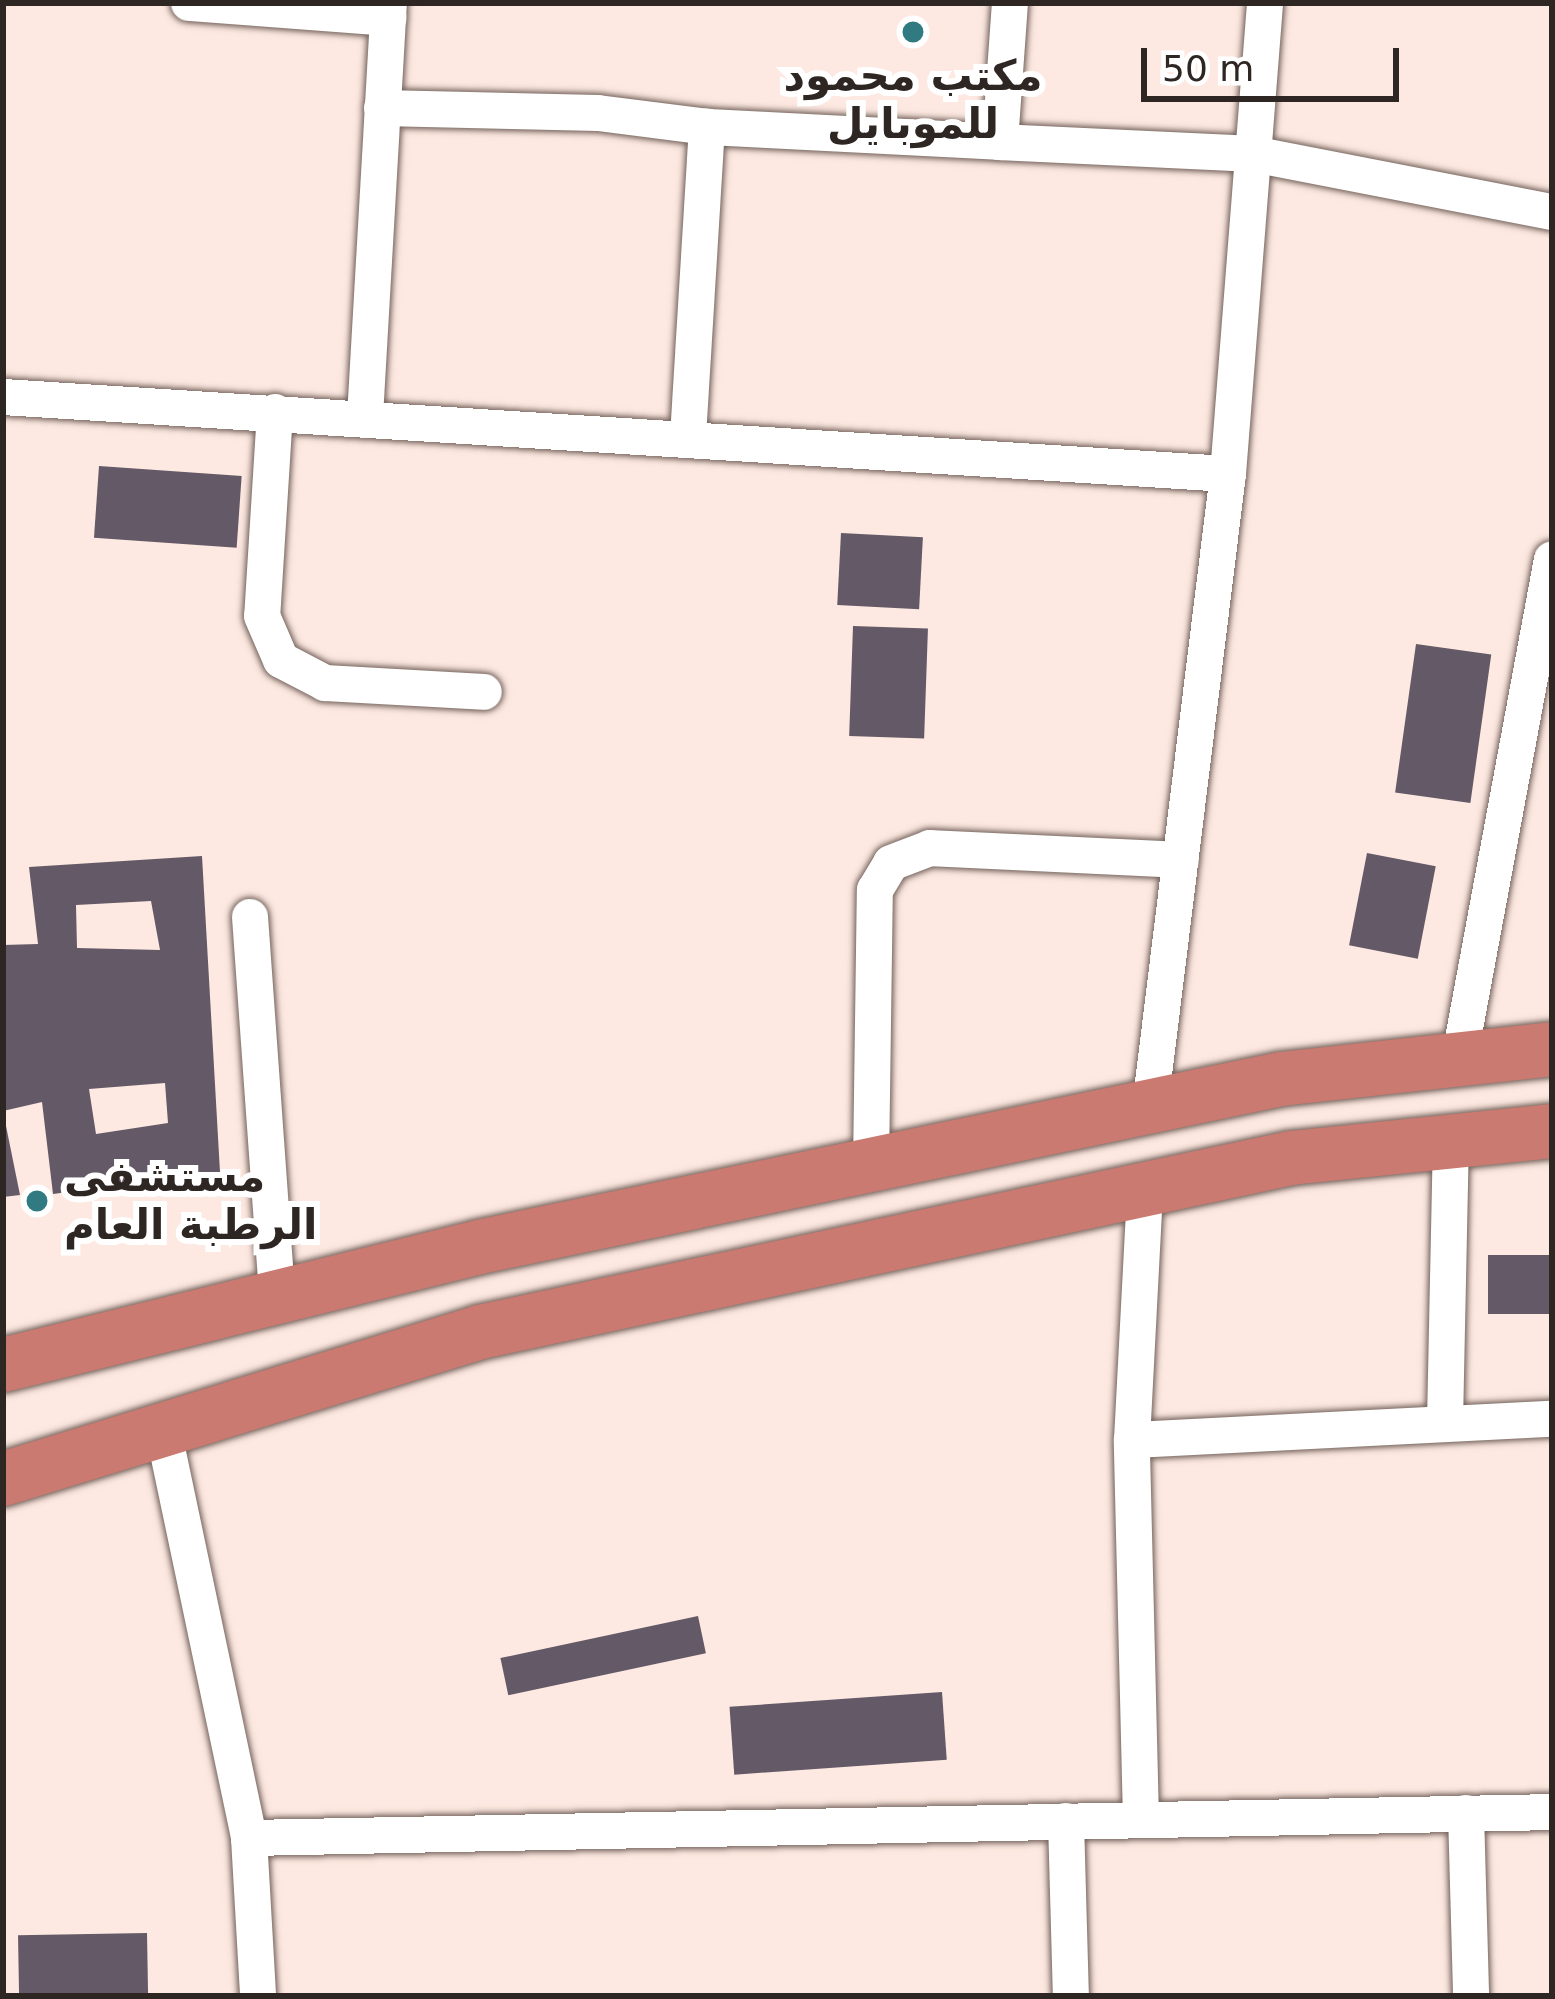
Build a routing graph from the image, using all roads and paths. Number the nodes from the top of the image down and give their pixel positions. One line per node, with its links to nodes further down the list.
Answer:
1 (189, 3): 4 (street)
2 (1010, 3): 7 (street)
3 (1265, 3): 8 (street)
4 (388, 10): 5 (street)
5 (382, 108): 6 (street); 12 (street)
6 (707, 127): 7 (street); 13 (street)
7 (1000, 142): 8 (street)
8 (1253, 154): 9 (street); 14 (street)
9 (1552, 212)
10 (3, 397): 11 (street)
11 (275, 412): 12 (street); 16 (street)
12 (365, 417): 13 (street)
13 (688, 437): 14 (street)
14 (1228, 474): 17 (street)
15 (1552, 560): 20 (street)
16 (484, 692)
17 (1180, 860): 22 (street); 26 (street)
18 (250, 917): 28 (street)
19 (1552, 1048): 20 (highway)
20 (1460, 1055): 21 (highway); 25 (highway)
21 (1222, 1091): 22 (highway); 27 (highway)
22 (1150, 1107): 26 (highway)
23 (1552, 1131): 24 (highway)
24 (1450, 1138): 25 (highway); 31 (street)
25 (1365, 1146): 27 (highway)
26 (871, 1166): 28 (highway)
27 (1145, 1189): 32 (highway); 33 (street)
28 (277, 1297): 29 (highway)
29 (3, 1365)
30 (1552, 1419): 31 (street)
31 (1445, 1423): 33 (street)
32 (163, 1429): 34 (highway); 39 (street)
33 (1132, 1440): 37 (street)
34 (3, 1479)
35 (1552, 1811): 36 (street)
36 (1466, 1814): 37 (street); 42 (street)
37 (1141, 1820): 38 (street)
38 (1066, 1821): 39 (street); 41 (street)
39 (249, 1838): 40 (street)
40 (258, 1996)
41 (1071, 1996)
42 (1471, 1996)

